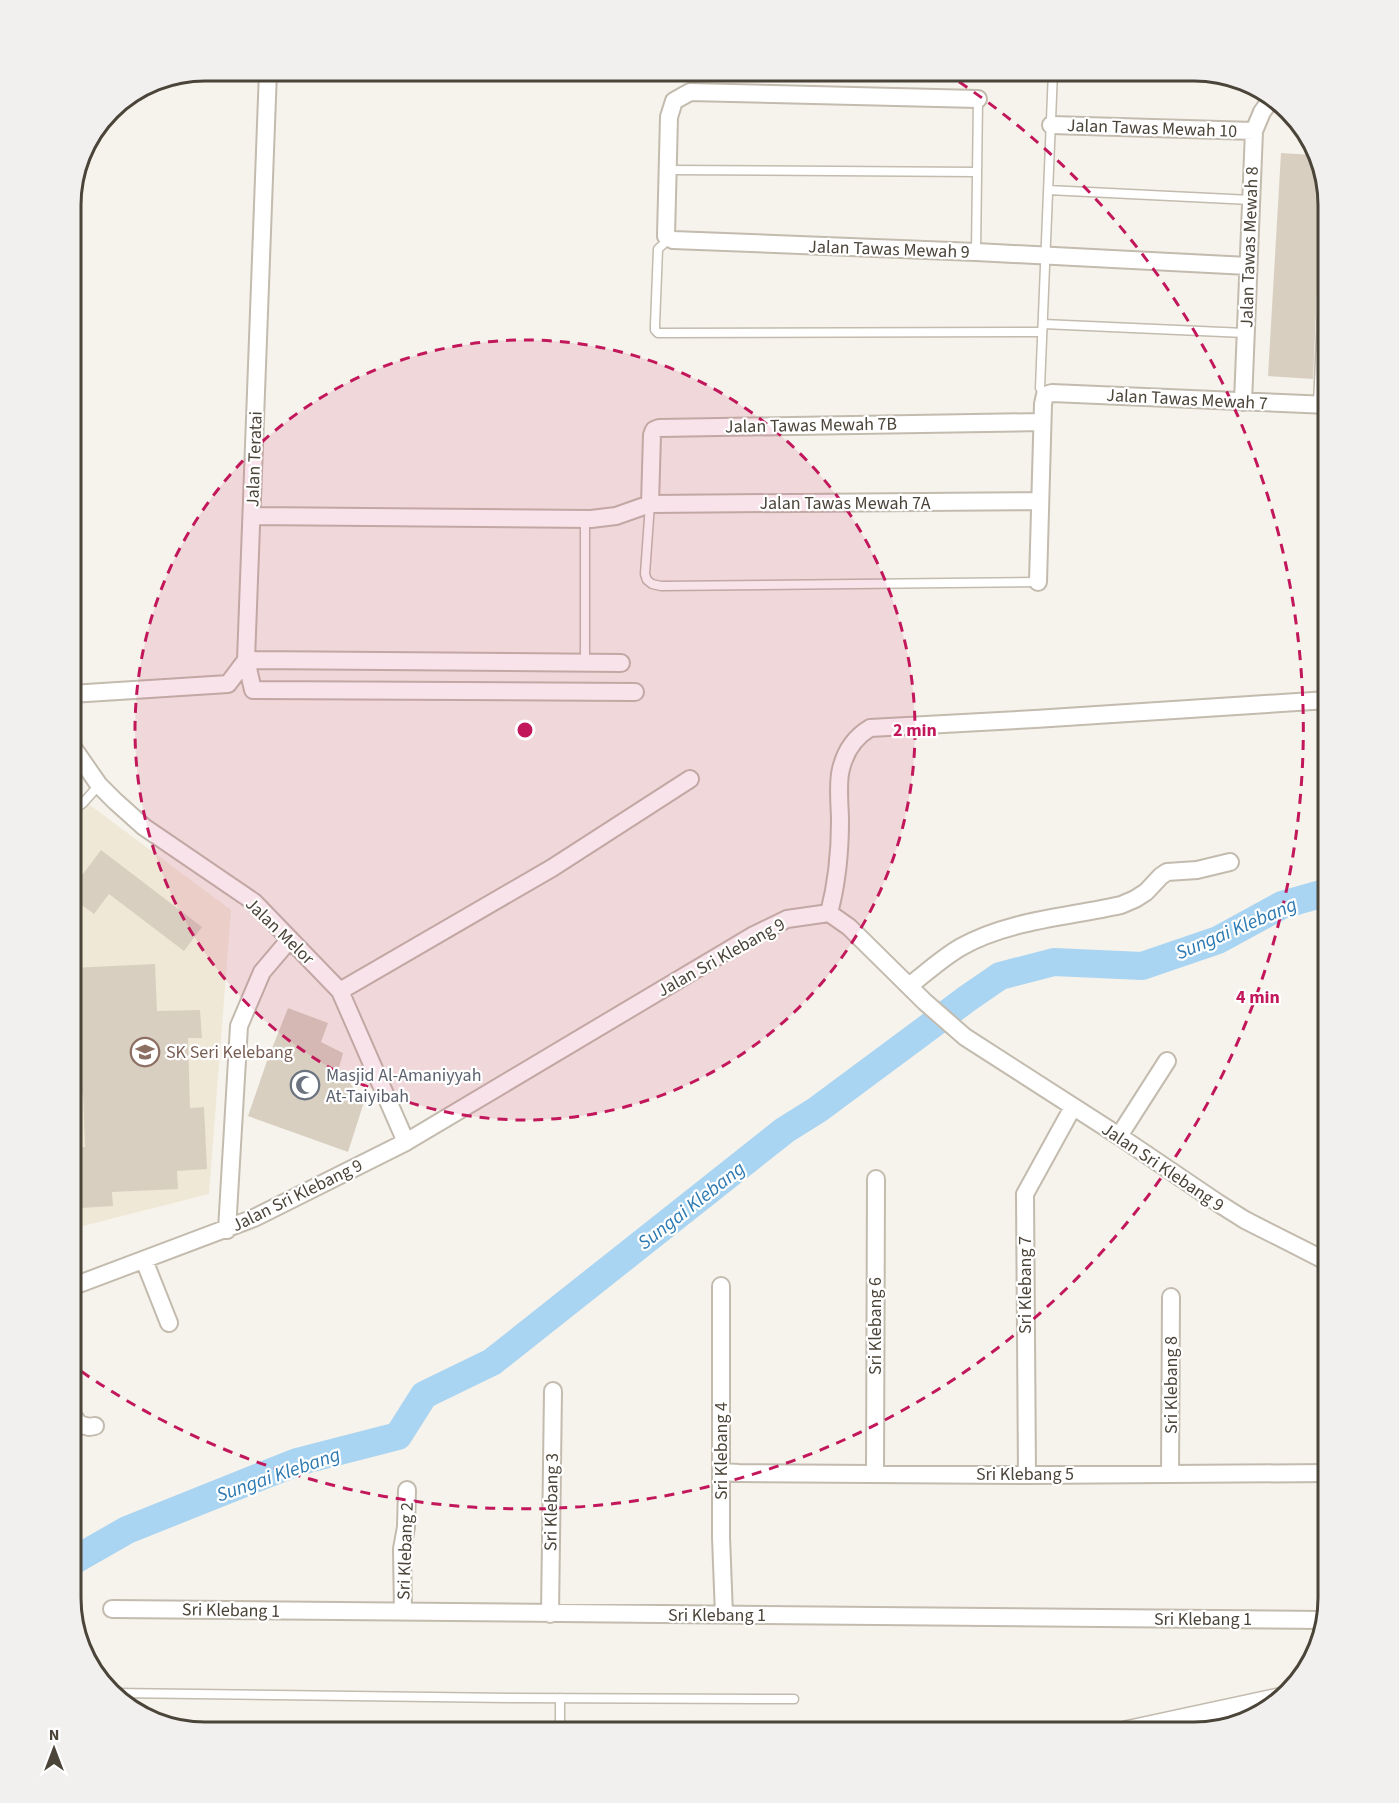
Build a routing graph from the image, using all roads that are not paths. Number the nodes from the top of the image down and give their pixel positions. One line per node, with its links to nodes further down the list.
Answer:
1 (268, 81): 23 (street, Jalan Teratai)
2 (1053, 81): 5 (lane)
3 (978, 99): 7 (street); 8 (lane)
4 (1267, 105): 6 (street, Jalan Tawas Mewah 8)
5 (1051, 125): 6 (street, Jalan Tawas Mewah 10); 9 (lane)
6 (1254, 131): 10 (street, Jalan Tawas Mewah 8)
7 (668, 170): 8 (lane); 11 (street)
8 (977, 172): 12 (lane)
9 (1048, 190): 10 (lane); 13 (lane)
10 (1251, 200): 14 (street, Jalan Tawas Mewah 8)
11 (669, 239): 12 (street, Jalan Tawas Mewah 9); 15 (lane)
12 (976, 252): 13 (street, Jalan Tawas Mewah 9)
13 (1046, 256): 14 (street, Jalan Tawas Mewah 9); 15 (lane)
14 (1248, 266): 16 (street, Jalan Tawas Mewah 8)
15 (1042, 328): 16 (lane); 17 (lane)
16 (1245, 333): 18 (street, Jalan Tawas Mewah 8)
17 (1046, 395): 18 (street, Jalan Tawas Mewah 7); 20 (street)
18 (1243, 402): 19 (street, Jalan Tawas Mewah 7)
19 (1318, 405)
20 (1042, 422): 21 (street); 22 (street, Jalan Tawas Mewah 7B)
21 (1040, 501): 22 (street, Jalan Tawas Mewah 7A); 25 (street)
22 (650, 504): 24 (street, Jalan Tawas Mewah 7A); 25 (lane)
23 (252, 516): 24 (street, Jalan Tawas Mewah 7A); 26 (street, Jalan Teratai)
24 (585, 519): 27 (lane)
25 (1038, 582)
26 (246, 660): 27 (street); 29 (street, Jalan Teratai); 30 (street)
27 (585, 662): 28 (street)
28 (621, 663)
29 (635, 692)
30 (81, 693)
31 (1318, 701): 37 (street)
32 (81, 759): 34 (street, Jalan Melor)
33 (690, 779): 40 (street)
34 (99, 785): 35 (lane); 38 (street, Jalan Melor)
35 (81, 804)
36 (1230, 862): 39 (street)
37 (829, 914): 39 (street, Jalan Sri Klebang 9); 44 (street, Jalan Sri Klebang 9)
38 (290, 939): 40 (street, Jalan Melor); 46 (street)
39 (909, 986): 42 (street, Jalan Sri Klebang 9)
40 (340, 990): 44 (street, Jalan Melor)
41 (1167, 1061): 43 (street)
42 (1073, 1107): 43 (street, Jalan Sri Klebang 9); 59 (street, Sri Klebang 7)
43 (1119, 1136): 47 (street, Jalan Sri Klebang 9)
44 (406, 1142): 46 (street, Jalan Sri Klebang 9)
45 (876, 1179): 58 (street, Sri Klebang 6)
46 (226, 1230): 48 (street, Jalan Sri Klebang 9)
47 (1318, 1256)
48 (144, 1260): 49 (street, Jalan Sri Klebang 9); 52 (street)
49 (81, 1283)
50 (722, 1286): 56 (street, Sri Klebang 4)
51 (1171, 1297): 60 (street, Sri Klebang 8)
52 (169, 1323)
53 (553, 1391): 64 (street, Sri Klebang 3)
54 (81, 1425): 55 (street)
55 (95, 1426)
56 (722, 1472): 58 (street, Sri Klebang 5); 65 (street, Sri Klebang 4)
57 (1318, 1473): 60 (street, Sri Klebang 5)
58 (874, 1474): 59 (street, Sri Klebang 5)
59 (1027, 1474): 60 (street, Sri Klebang 5)
60 (1170, 1474)
61 (407, 1490): 63 (street, Sri Klebang 2)
62 (112, 1609): 63 (street, Sri Klebang 1)
63 (403, 1612): 64 (street, Sri Klebang 1)
64 (550, 1614): 65 (street, Sri Klebang 1)
65 (724, 1615): 66 (street, Sri Klebang 1)
66 (1316, 1620)
67 (124, 1692): 68 (lane)
68 (560, 1698): 69 (lane); 71 (lane)
69 (794, 1699)
70 (1259, 1703): 72 (street)
71 (560, 1722)
72 (1172, 1722)

